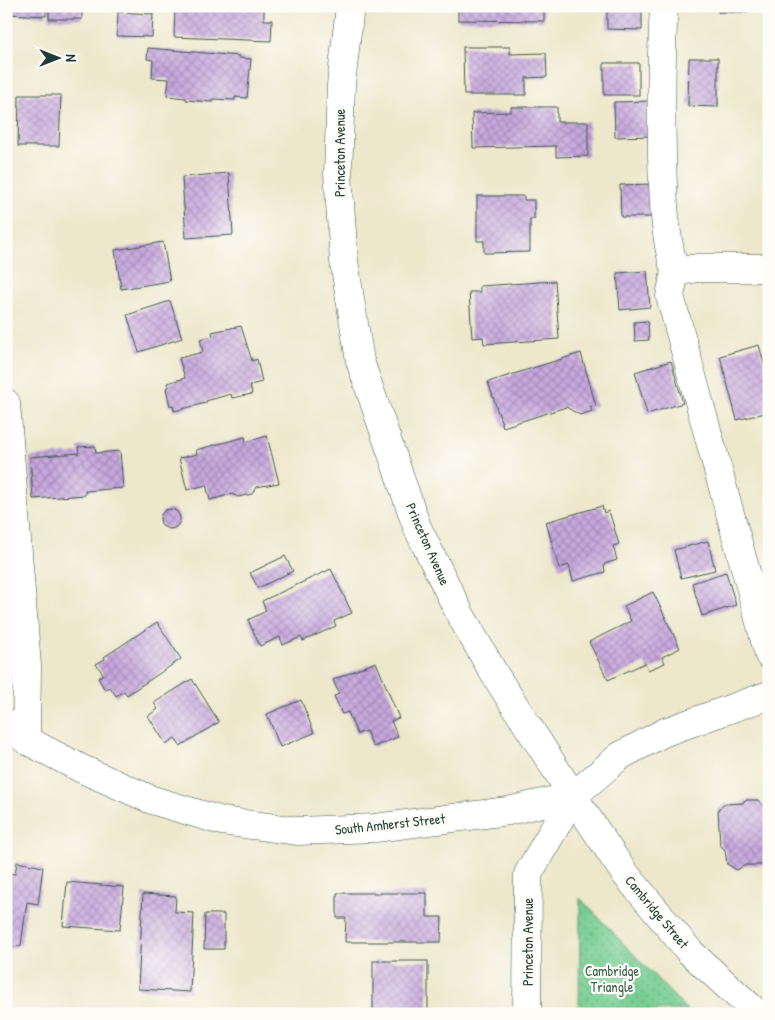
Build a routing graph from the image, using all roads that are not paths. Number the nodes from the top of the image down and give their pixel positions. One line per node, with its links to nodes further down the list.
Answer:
1 (350, 6): 9 (street, Princeton Avenue)
2 (664, 6): 4 (street)
3 (769, 268): 4 (street)
4 (675, 272): 6 (street)
5 (6, 403): 8 (street)
6 (769, 654)
7 (769, 694): 9 (street, South Amherst Street)
8 (16, 731): 9 (street, South Amherst Street)
9 (573, 796): 10 (street, Princeton Avenue); 11 (street, Cambridge Street)
10 (527, 1014)
11 (758, 1014)

